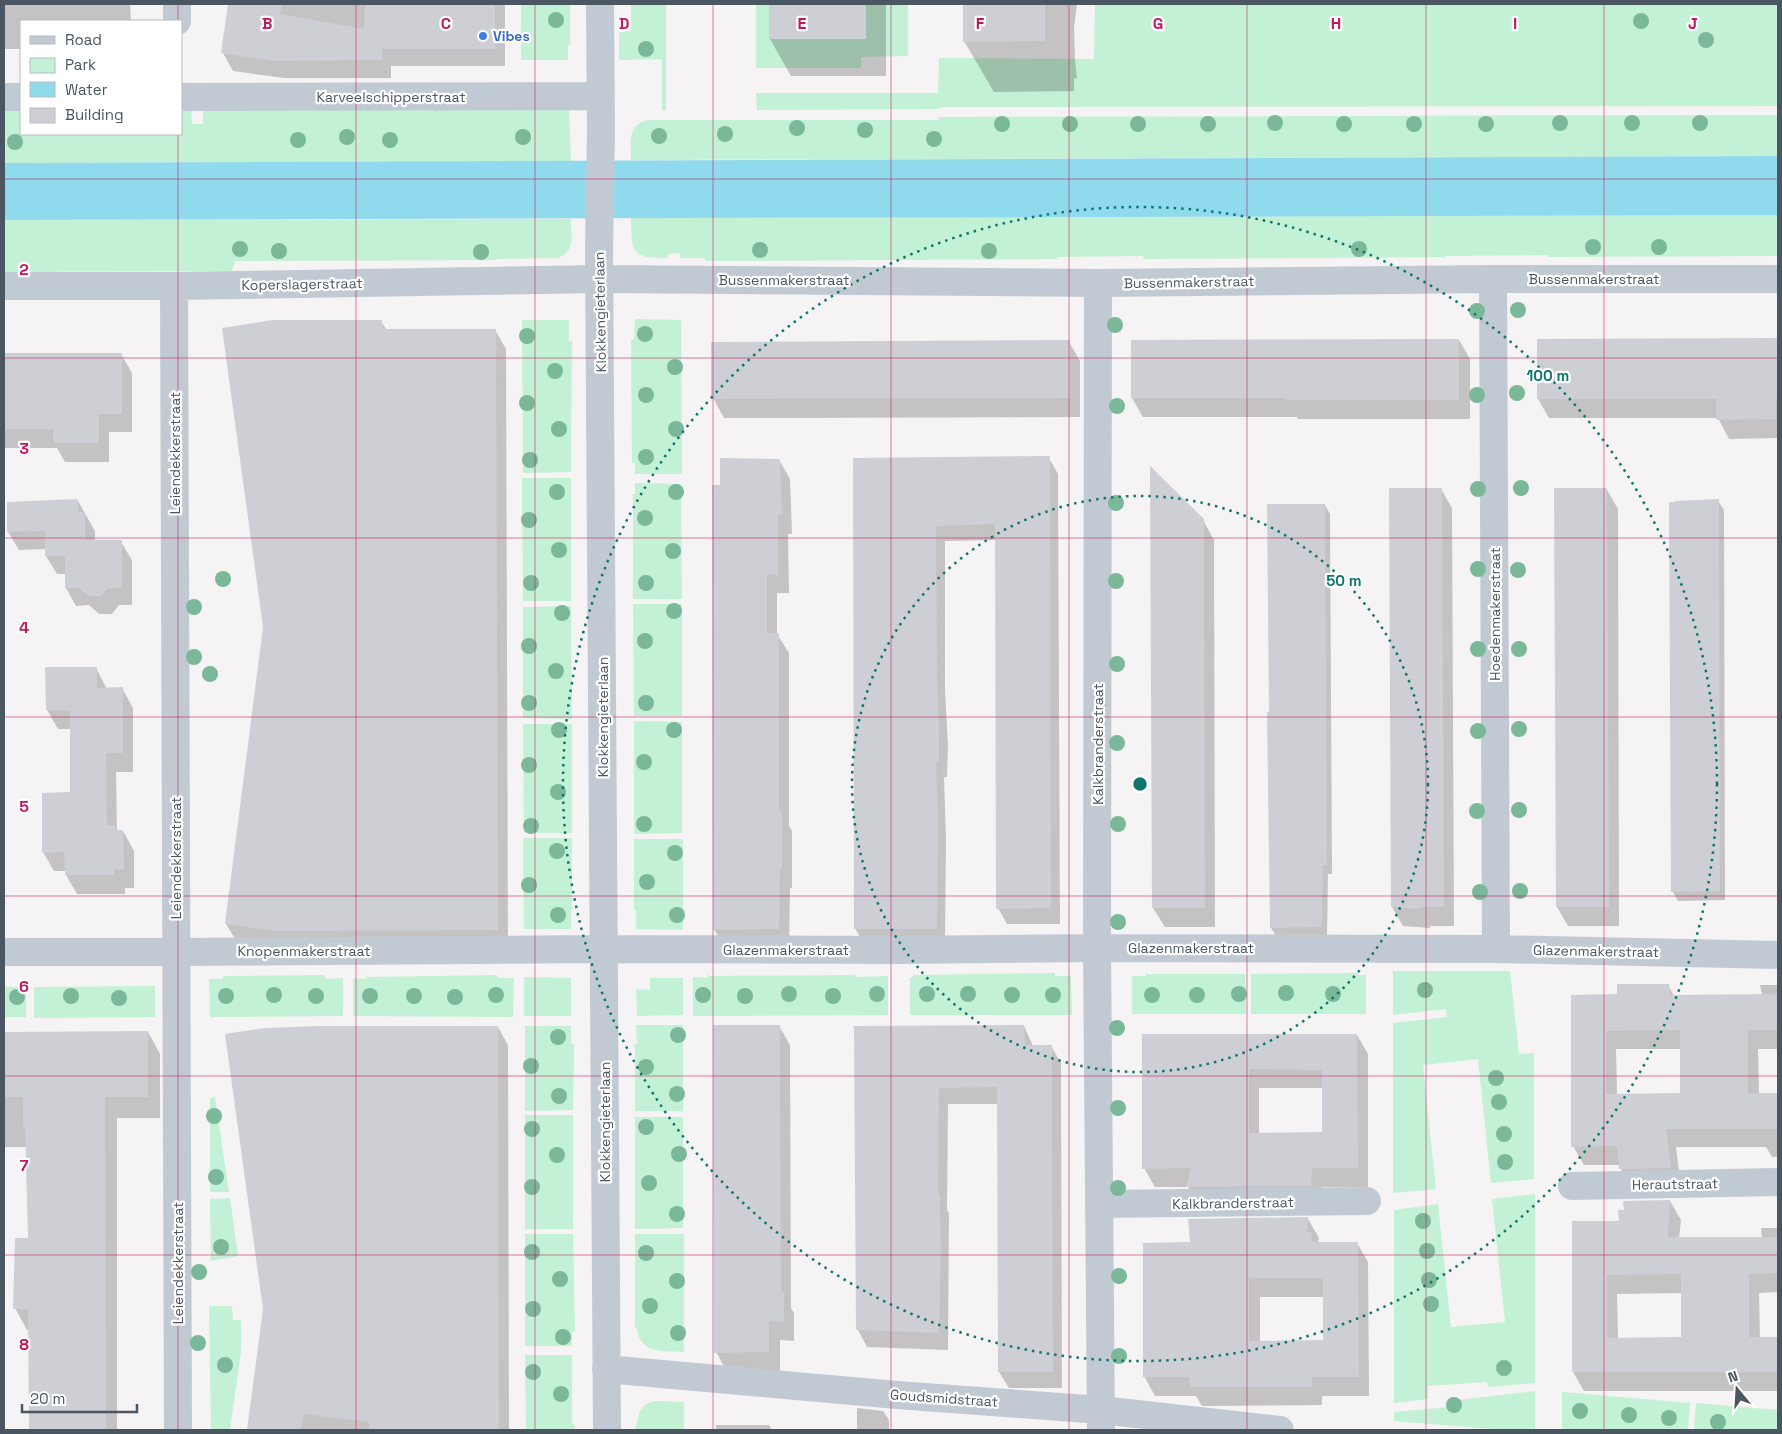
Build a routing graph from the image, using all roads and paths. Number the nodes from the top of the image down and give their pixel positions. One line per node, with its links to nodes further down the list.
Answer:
1 (177, 4): 3 (street)
2 (600, 4): 4 (street, Klokkengieterlaan)
3 (177, 20)
4 (601, 96): 7 (street, Karveelschipperstraat); 8 (street, Klokkengieterlaan)
5 (4, 97): 6 (street)
6 (20, 97)
7 (182, 97)
8 (599, 266): 11 (street, Bussenmakerstraat); 13 (street, Koperslagerstraat); 15 (street, Klokkengieterlaan)
9 (1493, 279): 10 (street, Bussenmakerstraat); 11 (street, Bussenmakerstraat); 16 (street, Hoedenmakerstraat)
10 (1778, 279)
11 (1098, 283): 14 (street, Kalkbranderstraat)
12 (4, 286): 13 (street, Koperslagerstraat)
13 (174, 286): 18 (street, Leiendekkerstraat)
14 (1097, 948): 15 (street, Glazenmakerstraat); 16 (street, Glazenmakerstraat); 23 (street, Kalkbranderstraat)
15 (604, 949): 18 (street, Knopenmakerstraat); 24 (street, Klokkengieterlaan)
16 (1496, 950): 19 (street, Glazenmakerstraat)
17 (4, 952): 18 (street, Knopenmakerstraat)
18 (176, 952): 26 (street, Leiendekkerstraat)
19 (1778, 955)
20 (1778, 1182): 21 (street, Herautstraat)
21 (1572, 1186)
22 (1367, 1202): 23 (street, Kalkbranderstraat)
23 (1099, 1204): 25 (street, Kalkbranderstraat)
24 (606, 1369): 25 (street, Goudsmidstraat); 27 (street, Klokkengieterlaan)
25 (1101, 1420): 28 (street, Goudsmidstraat)
26 (178, 1430)
27 (607, 1430)
28 (1280, 1430)

